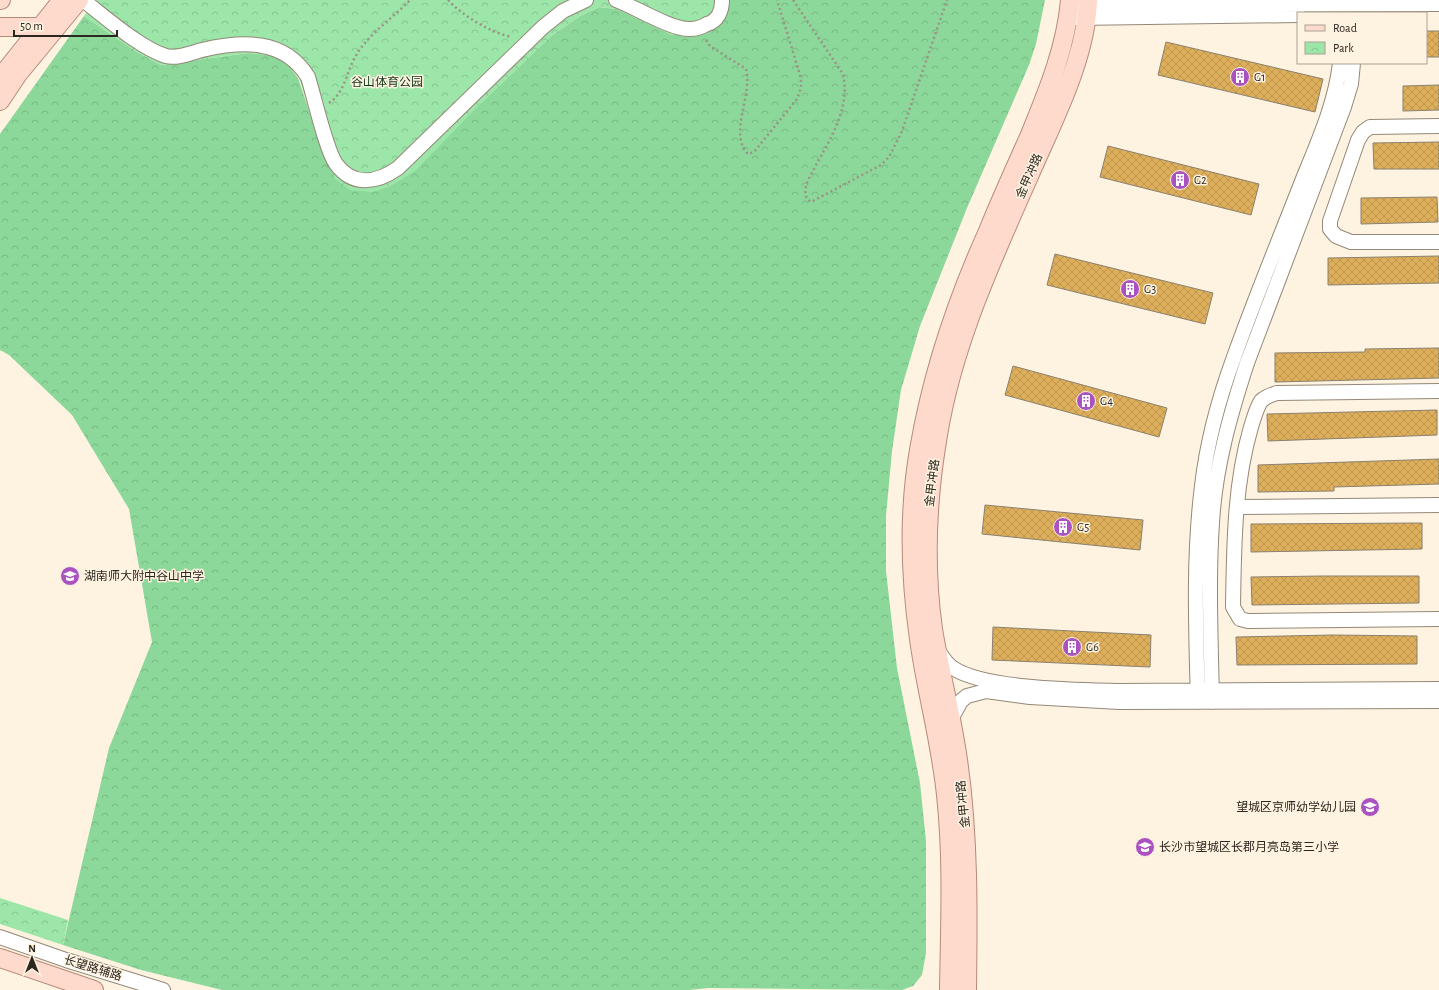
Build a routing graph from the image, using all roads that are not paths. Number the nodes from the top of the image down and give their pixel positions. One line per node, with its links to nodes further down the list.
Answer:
1 (62, 0): 15 (main road)
2 (79, 0): 15 (main road)
3 (82, 0): 4 (street)
4 (586, 0)
5 (616, 0): 6 (street)
6 (722, 0)
7 (1439, 4): 10 (street)
8 (1069, 8): 9 (street); 34 (main road, 金甲冲路)
9 (1087, 8): 10 (street); 13 (street); 26 (main road, 金甲冲路)
10 (1347, 8)
11 (1427, 12): 12 (street)
12 (1439, 12)
13 (1297, 15)
14 (0, 27): 15 (main road)
15 (50, 27): 18 (main road); 19 (main road)
16 (1340, 64): 28 (street)
17 (1354, 64): 29 (street)
18 (0, 78)
19 (0, 101)
20 (1439, 126): 21 (street)
21 (1439, 242)
22 (1439, 391): 24 (street)
23 (1439, 505): 24 (street)
24 (1237, 507): 25 (street)
25 (1439, 619)
26 (937, 649): 28 (street); 31 (main road, 金甲冲路)
27 (1439, 690): 29 (street)
28 (1198, 697): 29 (street); 31 (street)
29 (1212, 697): 30 (street)
30 (1439, 701)
31 (951, 719): 34 (main road, 金甲冲路)
32 (0, 937): 36 (street, 长望路辅路)
33 (0, 958): 35 (main road)
34 (958, 966): 37 (street); 38 (main road, 金甲冲路); 39 (main road, 金甲冲路); 40 (street)
35 (94, 990)
36 (163, 990)
37 (942, 990)
38 (949, 990)
39 (967, 990)
40 (976, 990)

